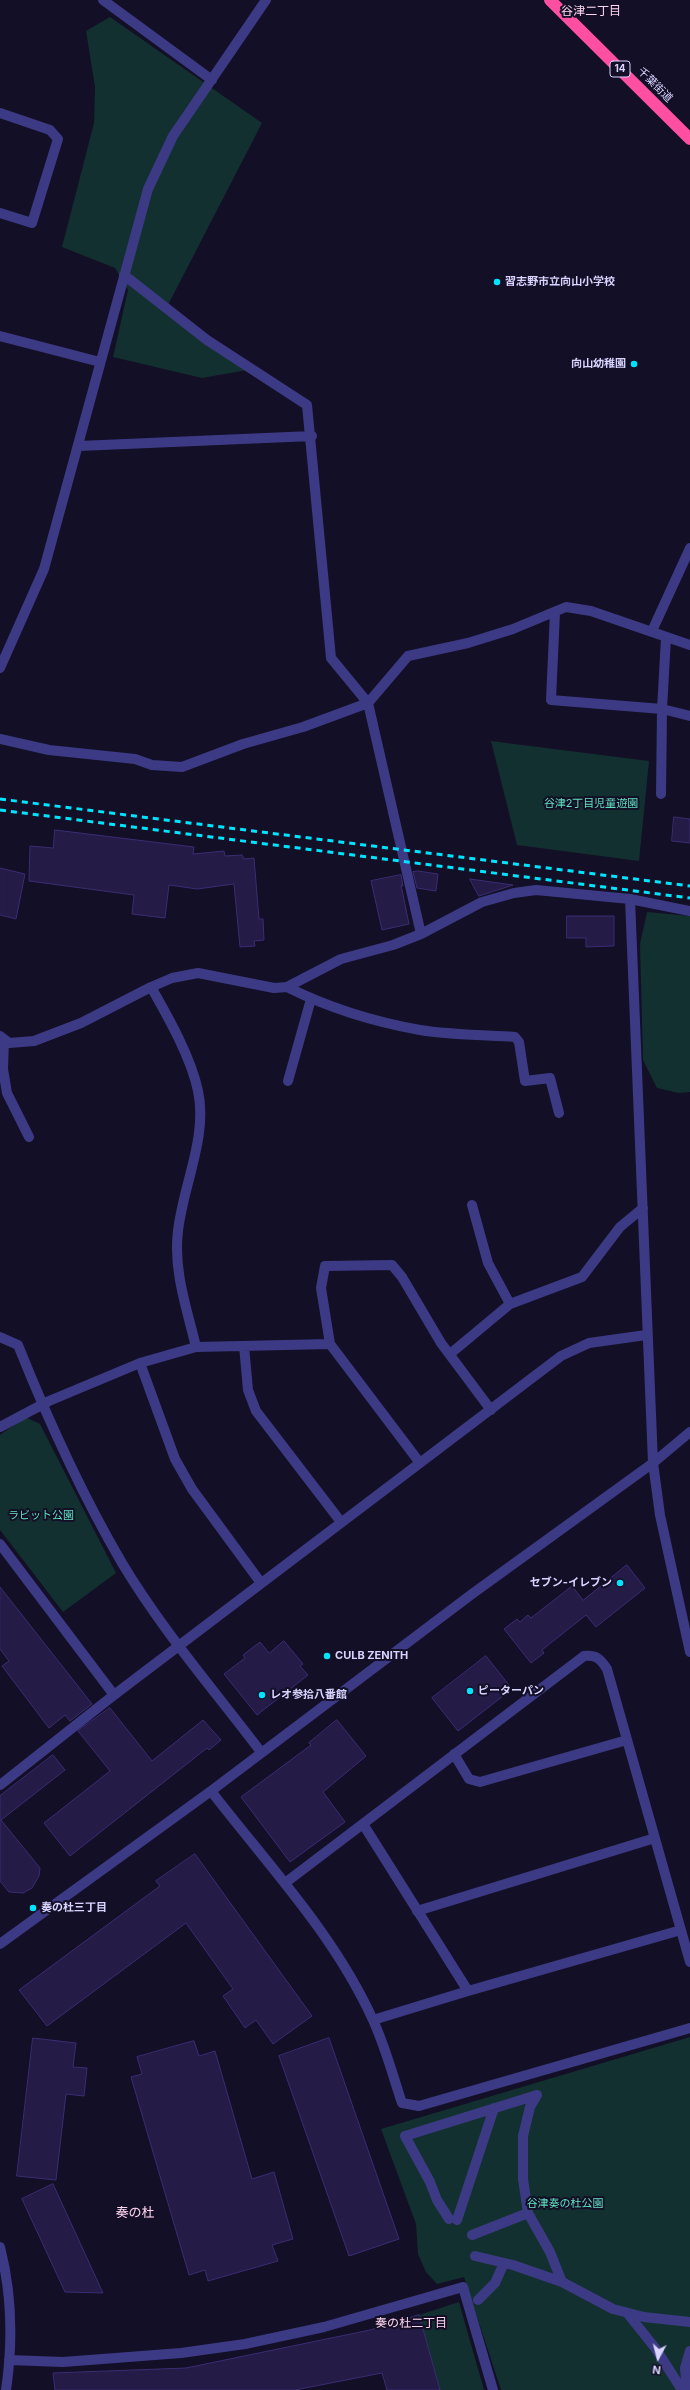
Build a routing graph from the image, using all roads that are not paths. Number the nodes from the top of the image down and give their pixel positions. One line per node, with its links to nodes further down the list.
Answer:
1 (103, 0): 4 (street)
2 (266, 0): 4 (street)
3 (550, 0): 6 (highway, 千葉街道 / 14)
4 (212, 80): 8 (street)
5 (0, 112): 7 (street)
6 (690, 139)
7 (0, 213)
8 (124, 275): 10 (street); 11 (street)
9 (0, 336): 10 (street)
10 (100, 362): 12 (street)
11 (312, 436): 12 (street); 20 (street)
12 (79, 446): 18 (street)
13 (690, 548): 15 (street)
14 (555, 612): 15 (street); 20 (street); 21 (street)
15 (652, 631): 16 (street)
16 (666, 638): 17 (street); 21 (street)
17 (690, 645)
18 (3, 652): 19 (street)
19 (0, 668)
20 (368, 703): 23 (street); 27 (street)
21 (662, 709): 22 (street); 24 (street)
22 (690, 716)
23 (0, 739)
24 (660, 794)
25 (630, 899): 26 (street); 27 (street); 36 (street)
26 (690, 912)
27 (420, 934): 29 (street)
28 (151, 987): 29 (street); 31 (street); 42 (street)
29 (287, 987): 30 (street)
30 (311, 999): 32 (street); 33 (street)
31 (2, 1038): 34 (street)
32 (288, 1081)
33 (559, 1113)
34 (29, 1137)
35 (472, 1205): 37 (street)
36 (643, 1208): 37 (street); 38 (street)
37 (510, 1304): 43 (street)
38 (646, 1335): 46 (street); 49 (street)
39 (0, 1337): 45 (street)
40 (330, 1344): 41 (street); 43 (street); 50 (street)
41 (244, 1346): 42 (street); 51 (street)
42 (196, 1347): 44 (street)
43 (450, 1354): 46 (street)
44 (140, 1363): 45 (street); 53 (street)
45 (42, 1404): 47 (street); 54 (street)
46 (491, 1410): 50 (street)
47 (0, 1427)
48 (690, 1432): 49 (street)
49 (653, 1462): 55 (street); 58 (street)
50 (420, 1463): 51 (street)
51 (341, 1522): 53 (street)
52 (0, 1544): 56 (street)
53 (261, 1583): 54 (street)
54 (179, 1646): 56 (street); 58 (street)
55 (690, 1652)
56 (114, 1695): 60 (street)
57 (627, 1740): 59 (street); 59 (street); 63 (street)
58 (261, 1752): 61 (street)
59 (454, 1754): 62 (street)
60 (2, 1779)
61 (212, 1791): 64 (street); 67 (street)
62 (363, 1824): 64 (street); 65 (street)
63 (655, 1838): 65 (street); 66 (street)
64 (286, 1883): 70 (street)
65 (417, 1911): 69 (street)
66 (681, 1930): 68 (street); 69 (street)
67 (0, 1944)
68 (690, 1962)
69 (468, 1991): 70 (street)
70 (373, 2020): 71 (street)
71 (690, 2028)
72 (494, 2108): 72 (street); 73 (street)
73 (528, 2213): 74 (street); 78 (street)
74 (472, 2235)
75 (0, 2247): 83 (street)
76 (475, 2256): 77 (street)
77 (504, 2263): 78 (street); 79 (street)
78 (562, 2282): 80 (street)
79 (478, 2300)
80 (628, 2314): 81 (street); 86 (street)
81 (690, 2322)
82 (690, 2351): 87 (street)
83 (9, 2360): 84 (street); 85 (street)
84 (6, 2390)
85 (493, 2390)
86 (682, 2390)
87 (687, 2390)

